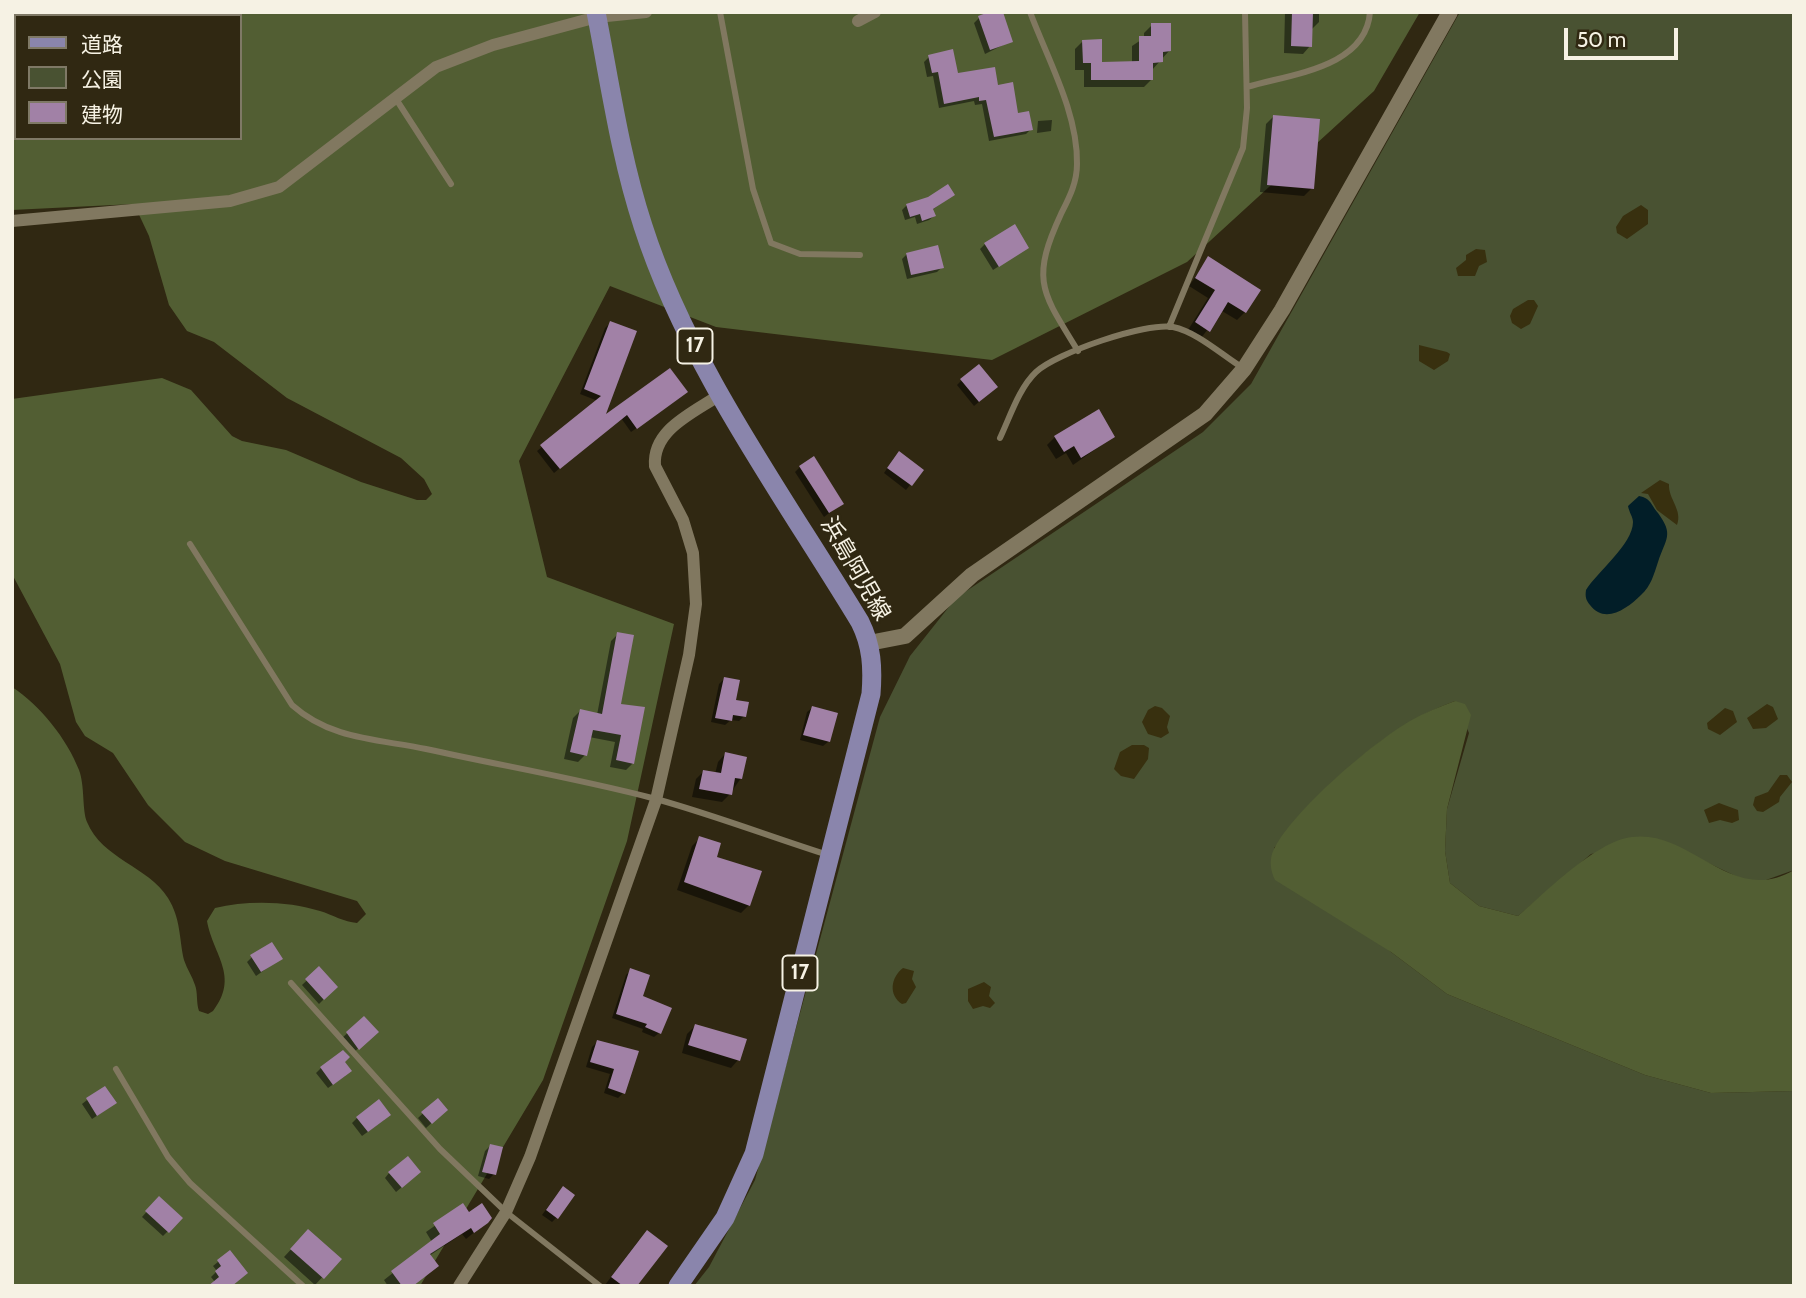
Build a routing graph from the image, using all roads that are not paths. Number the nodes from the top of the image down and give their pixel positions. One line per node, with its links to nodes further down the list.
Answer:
1 (646, 12): 8 (street)
2 (720, 12): 14 (lane)
3 (875, 12): 9 (street)
4 (1030, 12): 16 (lane)
5 (1245, 12): 10 (lane)
6 (1370, 12): 10 (lane)
7 (1450, 12): 17 (street)
8 (596, 15): 11 (street); 18 (main road, 浜島阿児線 / 17)
9 (858, 21)
10 (1247, 87): 15 (lane)
11 (395, 97): 12 (lane); 13 (street)
12 (451, 184)
13 (12, 221)
14 (860, 255)
15 (1169, 327): 16 (lane); 17 (lane)
16 (1078, 351): 19 (lane)
17 (1244, 369): 21 (street)
18 (721, 394): 21 (main road, 浜島阿児線 / 17); 22 (street)
19 (1000, 438)
20 (190, 544): 22 (lane)
21 (869, 643): 23 (main road, 浜島阿児線 / 17)
22 (656, 800): 23 (lane); 26 (street)
23 (830, 855): 30 (main road, 浜島阿児線 / 17)
24 (291, 983): 26 (lane)
25 (116, 1069): 27 (lane)
26 (506, 1212): 28 (street); 29 (lane)
27 (303, 1286)
28 (459, 1286)
29 (600, 1286)
30 (678, 1286)

